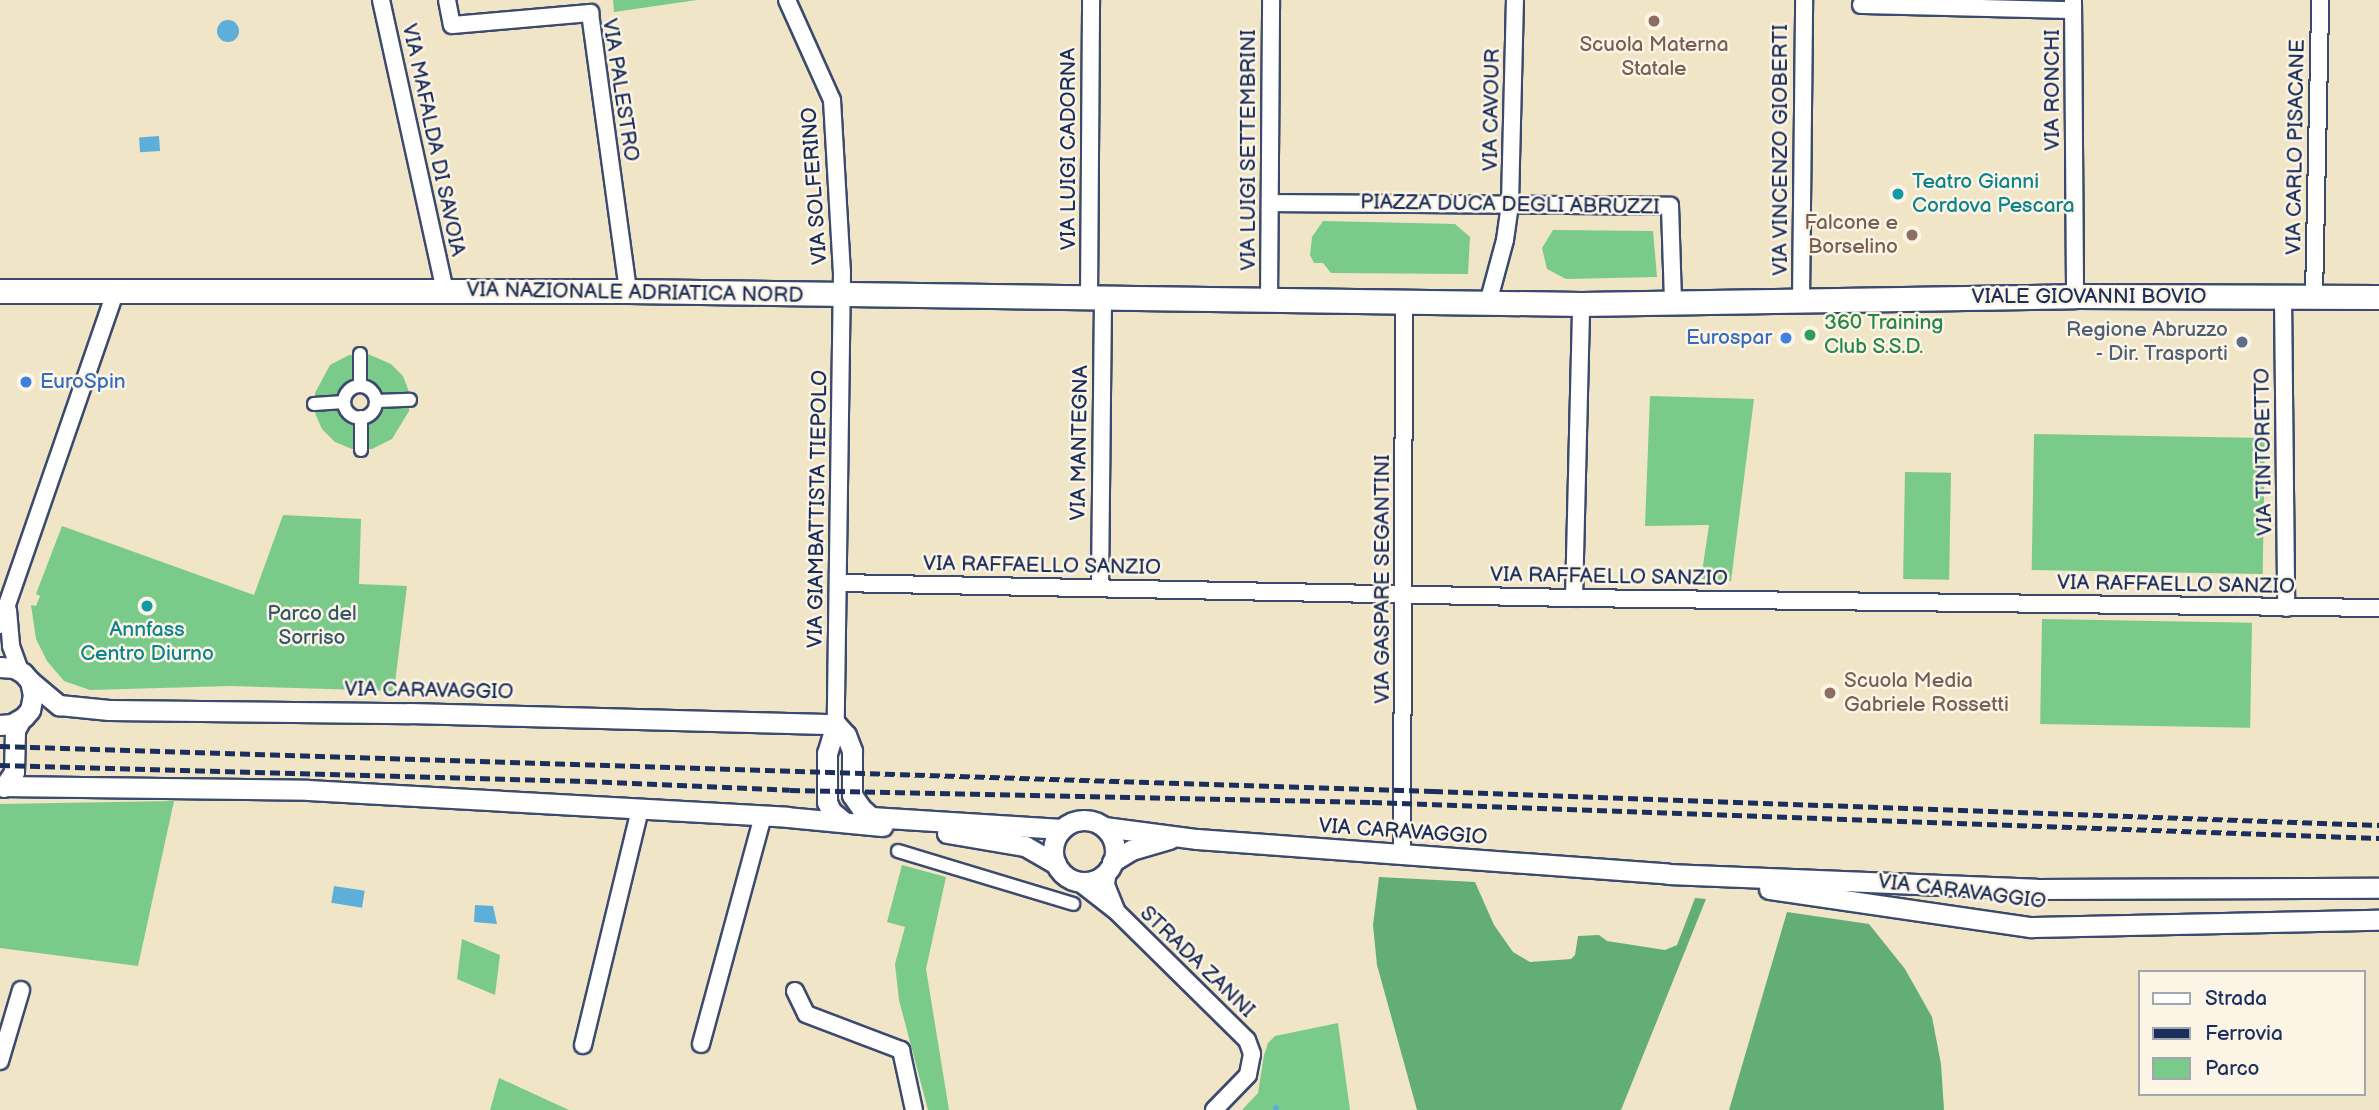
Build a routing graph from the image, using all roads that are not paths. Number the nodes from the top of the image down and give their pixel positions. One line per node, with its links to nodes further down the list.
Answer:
1 (381, 0): 13 (street, VIA MAFALDA DI SAVOIA)
2 (447, 0): 15 (street, VIA PALESTRO)
3 (787, 0): 17 (street, VIA SOLFERINO)
4 (1091, 0): 22 (street, VIA LUIGI CADORNA)
5 (1271, 0): 11 (street, VIA LUIGI SETTEMBRINI)
6 (1515, 0): 12 (street, VIA CAVOUR)
7 (1804, 0): 24 (street, VIA VINCENZO GIOBERTI)
8 (2320, 0): 20 (street, VIA CARLO PISACANE)
9 (1861, 5): 10 (street, VIA RONCHI)
10 (2073, 5): 18 (street, VIA RONCHI)
11 (1271, 203): 12 (street, PIAZZA DUCA DEGLI ABRUZZI); 23 (street, VIA LUIGI SETTEMBRINI)
12 (1510, 203): 26 (street, VIA CAVOUR); 27 (street, PIAZZA DUCA DEGLI ABRUZZI)
13 (445, 290): 15 (main road, VIA NAZIONALE ADRIATICA NORD); 16 (main road, VIA NAZIONALE ADRIATICA NORD)
14 (0, 291): 16 (main road, VIA NAZIONALE ADRIATICA NORD)
15 (628, 291): 17 (main road, VIA NAZIONALE ADRIATICA NORD)
16 (115, 292): 41 (street)
17 (842, 295): 22 (main road, VIA NAZIONALE ADRIATICA NORD); 37 (street, VIA GIAMBATTISTA TIEPOLO)
18 (2075, 296): 19 (main road, VIALE GIOVANNI BOVIO); 24 (main road, VIALE GIOVANNI BOVIO)
19 (2283, 296): 20 (main road, VIALE GIOVANNI BOVIO); 42 (street, VIA TINTORETTO)
20 (2314, 296): 21 (main road, VIALE GIOVANNI BOVIO)
21 (2379, 297)
22 (1096, 298): 23 (main road, VIA NAZIONALE ADRIATICA NORD); 38 (street, VIA MANTEGNA)
23 (1269, 300): 25 (main road)
24 (1801, 301): 27 (main road, VIALE GIOVANNI BOVIO)
25 (1404, 303): 26 (main road); 39 (street, VIA GASPARE SEGANTINI)
26 (1488, 303): 28 (main road)
27 (1673, 303): 28 (main road)
28 (1580, 304): 40 (street)
29 (360, 354): 30 (street)
30 (360, 386): 32 (street); 33 (street)
31 (410, 400): 32 (street)
32 (376, 401): 35 (street)
33 (344, 402): 34 (street); 35 (street)
34 (314, 404)
35 (361, 417): 36 (street)
36 (361, 450)
37 (839, 583): 38 (street, VIA RAFFAELLO SANZIO); 47 (street, VIA GIAMBATTISTA TIEPOLO)
38 (1100, 587): 39 (street, VIA RAFFAELLO SANZIO)
39 (1404, 594): 40 (street, VIA RAFFAELLO SANZIO); 58 (street, VIA GASPARE SEGANTINI)
40 (1574, 598): 42 (street, VIA RAFFAELLO SANZIO)
41 (8, 604): 44 (street); 46 (street)
42 (2286, 608): 43 (street, VIA RAFFAELLO SANZIO)
43 (2379, 608)
44 (0, 625)
45 (0, 667): 46 (street)
46 (25, 676): 47 (street, VIA CARAVAGGIO); 48 (street)
47 (835, 724): 50 (street); 53 (street)
48 (12, 726): 49 (street)
49 (2, 786): 51 (street)
50 (852, 795): 53 (street); 55 (street)
51 (640, 809): 52 (street); 70 (street)
52 (763, 816): 53 (street); 69 (street)
53 (837, 816): 59 (street)
54 (1104, 827): 55 (street); 56 (street, VIA CARAVAGGIO); 60 (street)
55 (1062, 829): 59 (street)
56 (1176, 837): 58 (street, VIA CARAVAGGIO); 60 (street, VIA CARAVAGGIO)
57 (898, 851): 64 (street)
58 (1402, 855): 61 (street, VIA CARAVAGGIO)
59 (1056, 864): 62 (street)
60 (1110, 866): 62 (street); 65 (street, STRADA ZANNI)
61 (1668, 874): 63 (street, VIA CARAVAGGIO); 66 (street, VIA CARAVAGGIO)
62 (1076, 880): 65 (street, STRADA ZANNI)
63 (2379, 888)
64 (1073, 904)
65 (1117, 912): 73 (street, STRADA ZANNI)
66 (2379, 920)
67 (21, 990): 71 (street)
68 (795, 991): 72 (street)
69 (701, 1044)
70 (583, 1045)
71 (0, 1061)
72 (914, 1110)
73 (1214, 1110)

